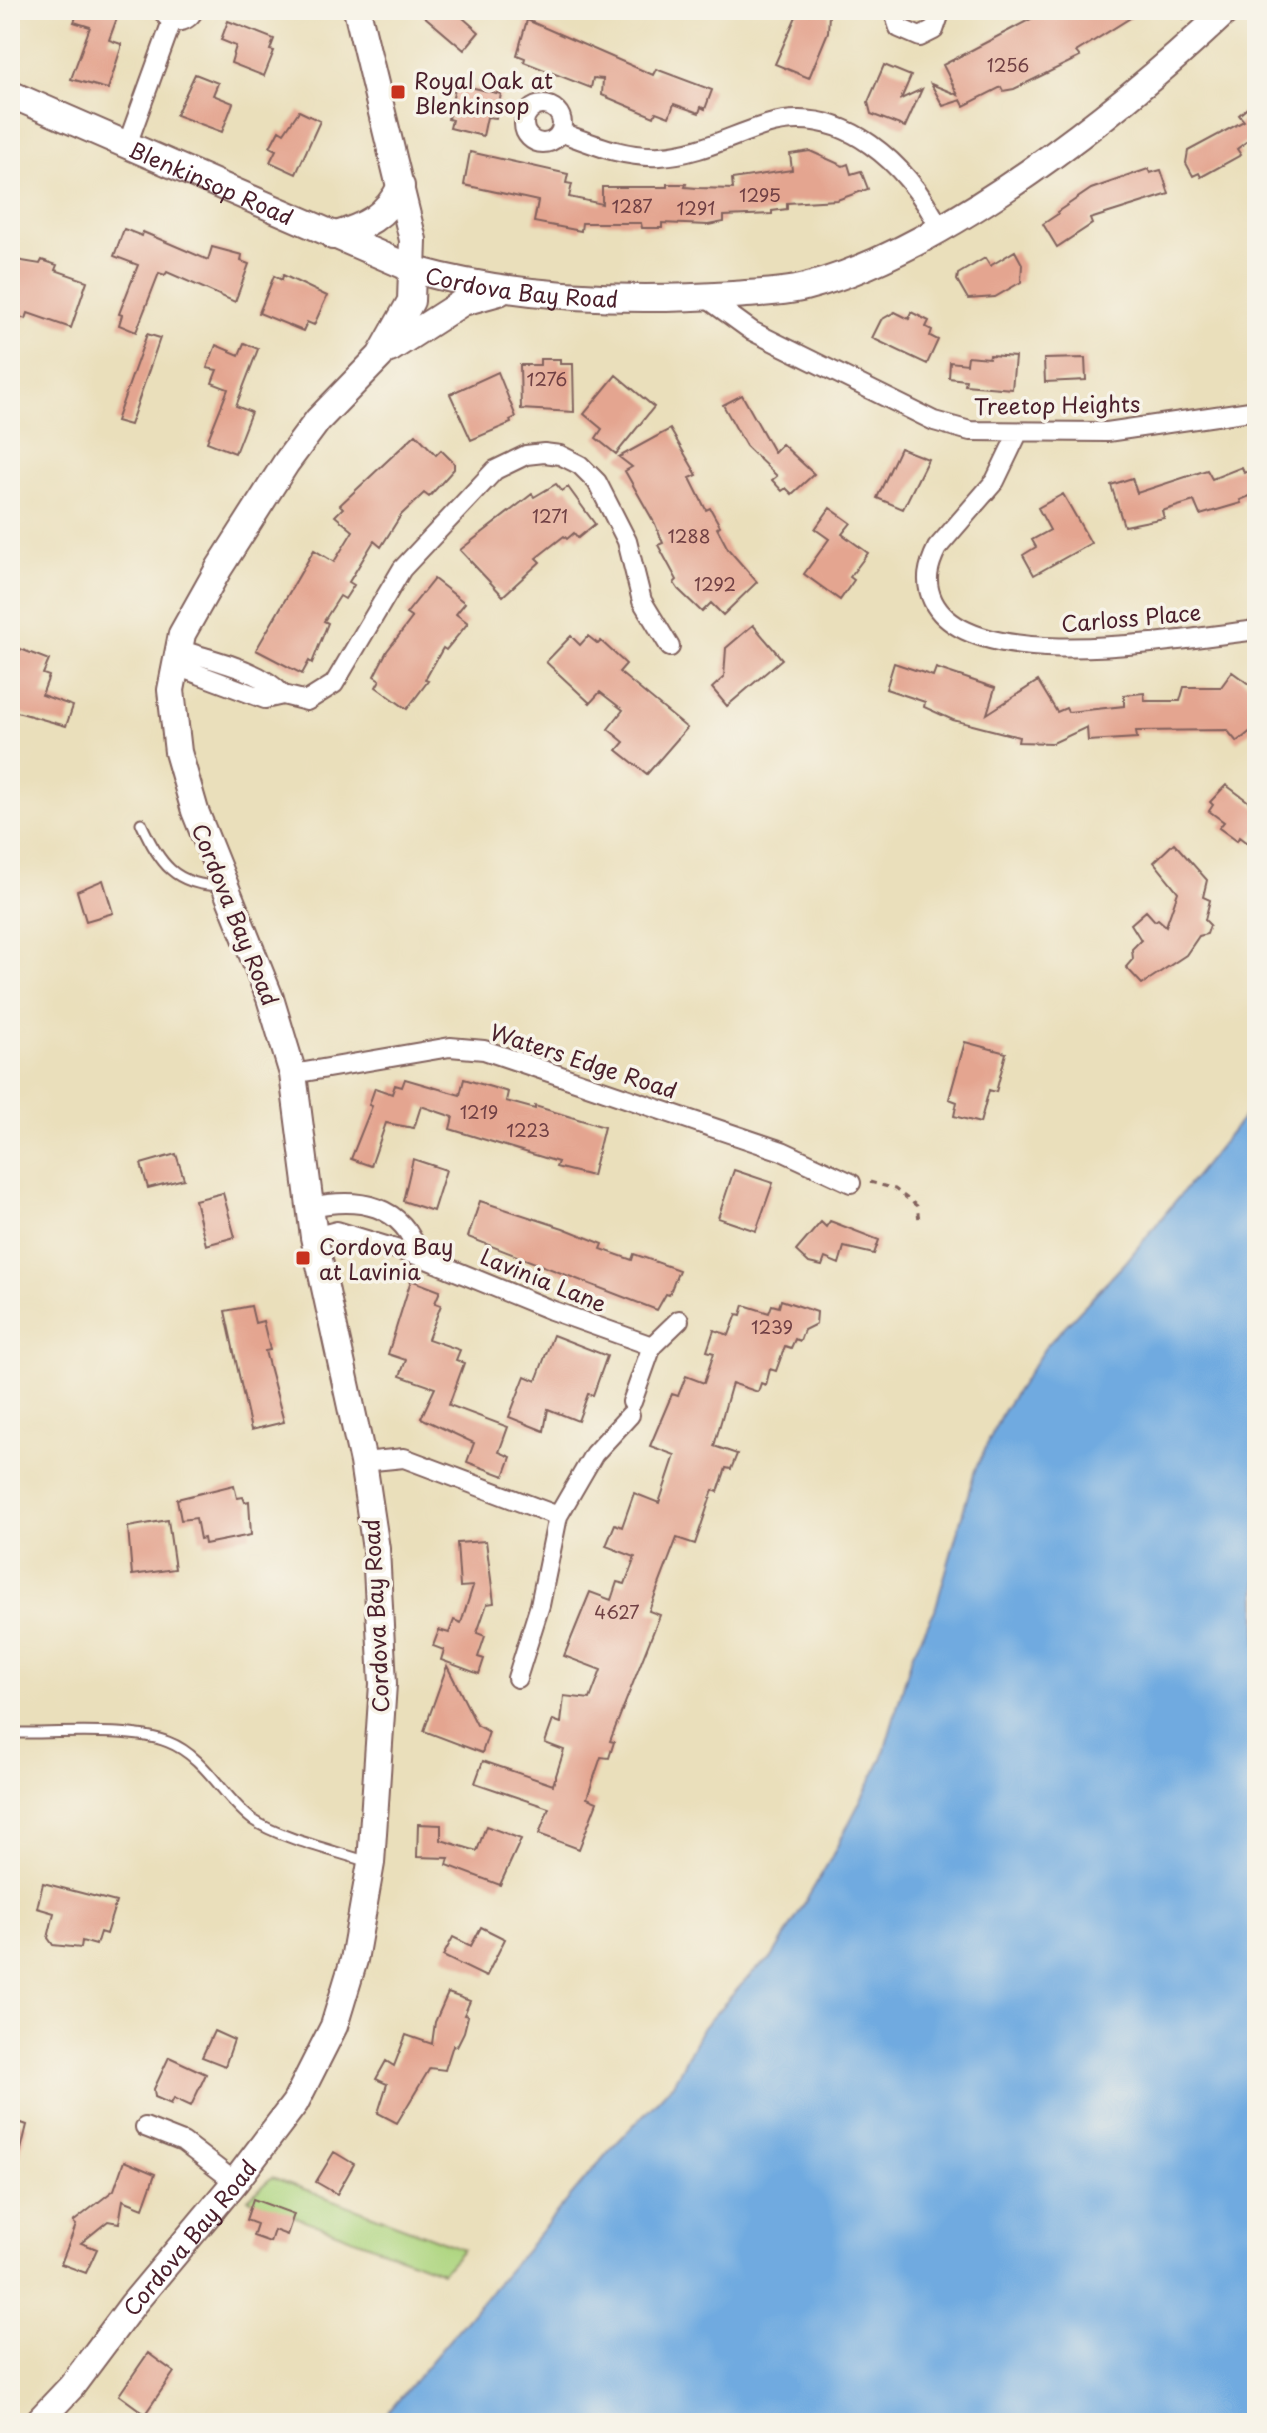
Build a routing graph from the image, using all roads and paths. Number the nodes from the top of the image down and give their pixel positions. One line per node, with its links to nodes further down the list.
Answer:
1 (194, 10): 6 (street)
2 (357, 10): 10 (main road)
3 (893, 10): 4 (street)
4 (941, 10)
5 (1227, 10): 11 (main road, Cordova Bay Road)
6 (167, 15): 9 (street)
7 (10, 94): 9 (main road, Blenkinsop Road)
8 (560, 132): 11 (street)
9 (127, 145): 12 (main road, Blenkinsop Road)
10 (401, 186): 12 (main road); 13 (main road)
11 (940, 229): 15 (main road, Cordova Bay Road)
12 (333, 236): 13 (main road, Blenkinsop Road)
13 (415, 270): 14 (main road, Cordova Bay Road); 16 (main road, Cordova Bay Road)
14 (514, 288): 15 (main road, Cordova Bay Road); 16 (main road)
15 (705, 297): 18 (street, Treetop Heights)
16 (380, 356): 21 (main road, Cordova Bay Road)
17 (1250, 411): 18 (street, Treetop Heights)
18 (1018, 433): 19 (street, Carloss Place)
19 (1257, 630)
20 (670, 647): 21 (street)
21 (176, 657): 23 (main road, Cordova Bay Road)
22 (141, 823): 23 (lane)
23 (223, 886): 24 (main road, Cordova Bay Road)
24 (293, 1074): 25 (street, Waters Edge Road); 26 (main road, Cordova Bay Road)
25 (851, 1183): 27 (path)
26 (310, 1207): 28 (main road, Cordova Bay Road); 29 (street)
27 (919, 1220)
28 (314, 1237): 29 (street, Lavinia Lane); 32 (main road, Cordova Bay Road)
29 (419, 1256): 31 (street, Lavinia Lane)
30 (679, 1320): 31 (street)
31 (652, 1346): 33 (street)
32 (363, 1462): 33 (street); 36 (main road, Cordova Bay Road)
33 (558, 1516): 34 (street)
34 (517, 1678)
35 (10, 1733): 36 (lane)
36 (371, 1863): 38 (main road, Cordova Bay Road)
37 (145, 2127): 38 (street)
38 (235, 2182): 39 (main road, Cordova Bay Road)
39 (37, 2423)

